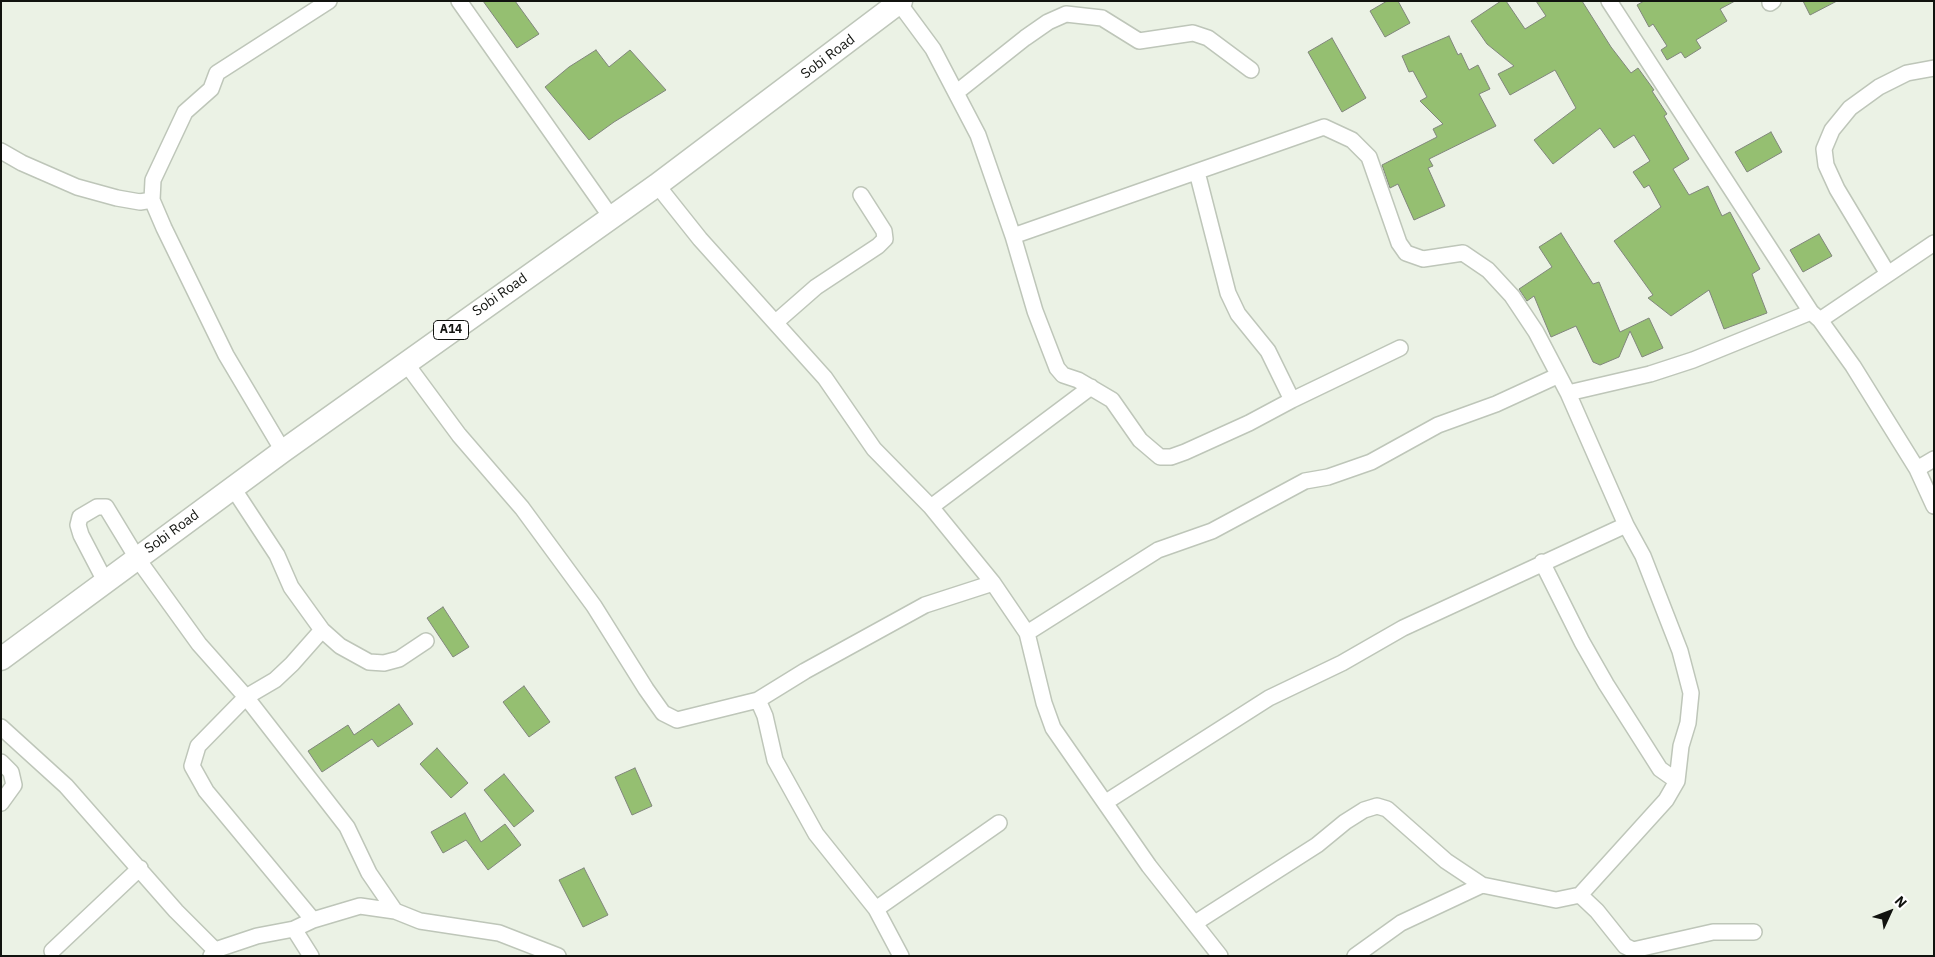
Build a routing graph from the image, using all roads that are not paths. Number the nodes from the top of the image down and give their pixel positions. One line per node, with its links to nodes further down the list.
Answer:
1 (330, 1): 12 (street)
2 (459, 1): 13 (street)
3 (1609, 1): 17 (street)
4 (894, 4): 7 (street); 10 (highway, Sobi Road / A14)
5 (1934, 68): 16 (street)
6 (1251, 70): 7 (street)
7 (957, 92): 14 (street)
8 (1, 151): 12 (street)
9 (1197, 172): 14 (street); 21 (street); 24 (street)
10 (656, 185): 13 (highway, Sobi Road / A14); 18 (street)
11 (860, 195): 18 (street)
12 (152, 200): 25 (street)
13 (611, 217): 20 (highway, Sobi Road / A14)
14 (1013, 236): 22 (street)
15 (1934, 243): 16 (street)
16 (1888, 274): 17 (street)
17 (1816, 316): 23 (street); 27 (street)
18 (776, 322): 30 (street)
19 (1400, 348): 24 (street)
20 (406, 362): 25 (highway, Sobi Road / A14); 41 (street)
21 (1557, 376): 23 (street); 37 (street)
22 (1091, 387): 24 (street); 30 (street)
23 (1568, 393): 31 (street)
24 (1292, 400)
25 (283, 450): 28 (highway, Sobi Road / A14)
26 (1934, 459): 27 (street)
27 (1917, 469): 29 (street)
28 (233, 488): 32 (highway, Sobi Road / A14); 36 (street)
29 (1934, 506)
30 (931, 507): 35 (street)
31 (1626, 525): 33 (street); 44 (street)
32 (137, 558): 34 (highway, Sobi Road / A14); 34 (street); 40 (street)
33 (1542, 562): 44 (street); 45 (street)
34 (105, 581): 39 (highway, Sobi Road / A14)
35 (993, 583): 37 (street); 41 (street)
36 (322, 630): 38 (street); 40 (street)
37 (1027, 633): 45 (street)
38 (426, 642)
39 (1, 659)
40 (246, 697): 52 (street); 53 (street)
41 (758, 700): 51 (street)
42 (1, 727): 48 (street)
43 (1, 762): 46 (street)
44 (1677, 781): 50 (street)
45 (1106, 802): 54 (street)
46 (1, 803)
47 (999, 823): 51 (street)
48 (140, 868): 57 (street); 58 (street)
49 (1482, 885): 50 (street); 54 (street); 63 (street)
50 (1580, 895): 56 (street)
51 (876, 908): 61 (street)
52 (395, 911): 53 (street); 60 (street)
53 (313, 920): 55 (street)
54 (1195, 924): 62 (street)
55 (294, 929): 58 (street); 59 (street)
56 (1754, 932)
57 (52, 951)
58 (213, 953)
59 (311, 956)
60 (558, 956)
61 (901, 956)
62 (1220, 956)
63 (1355, 956)

